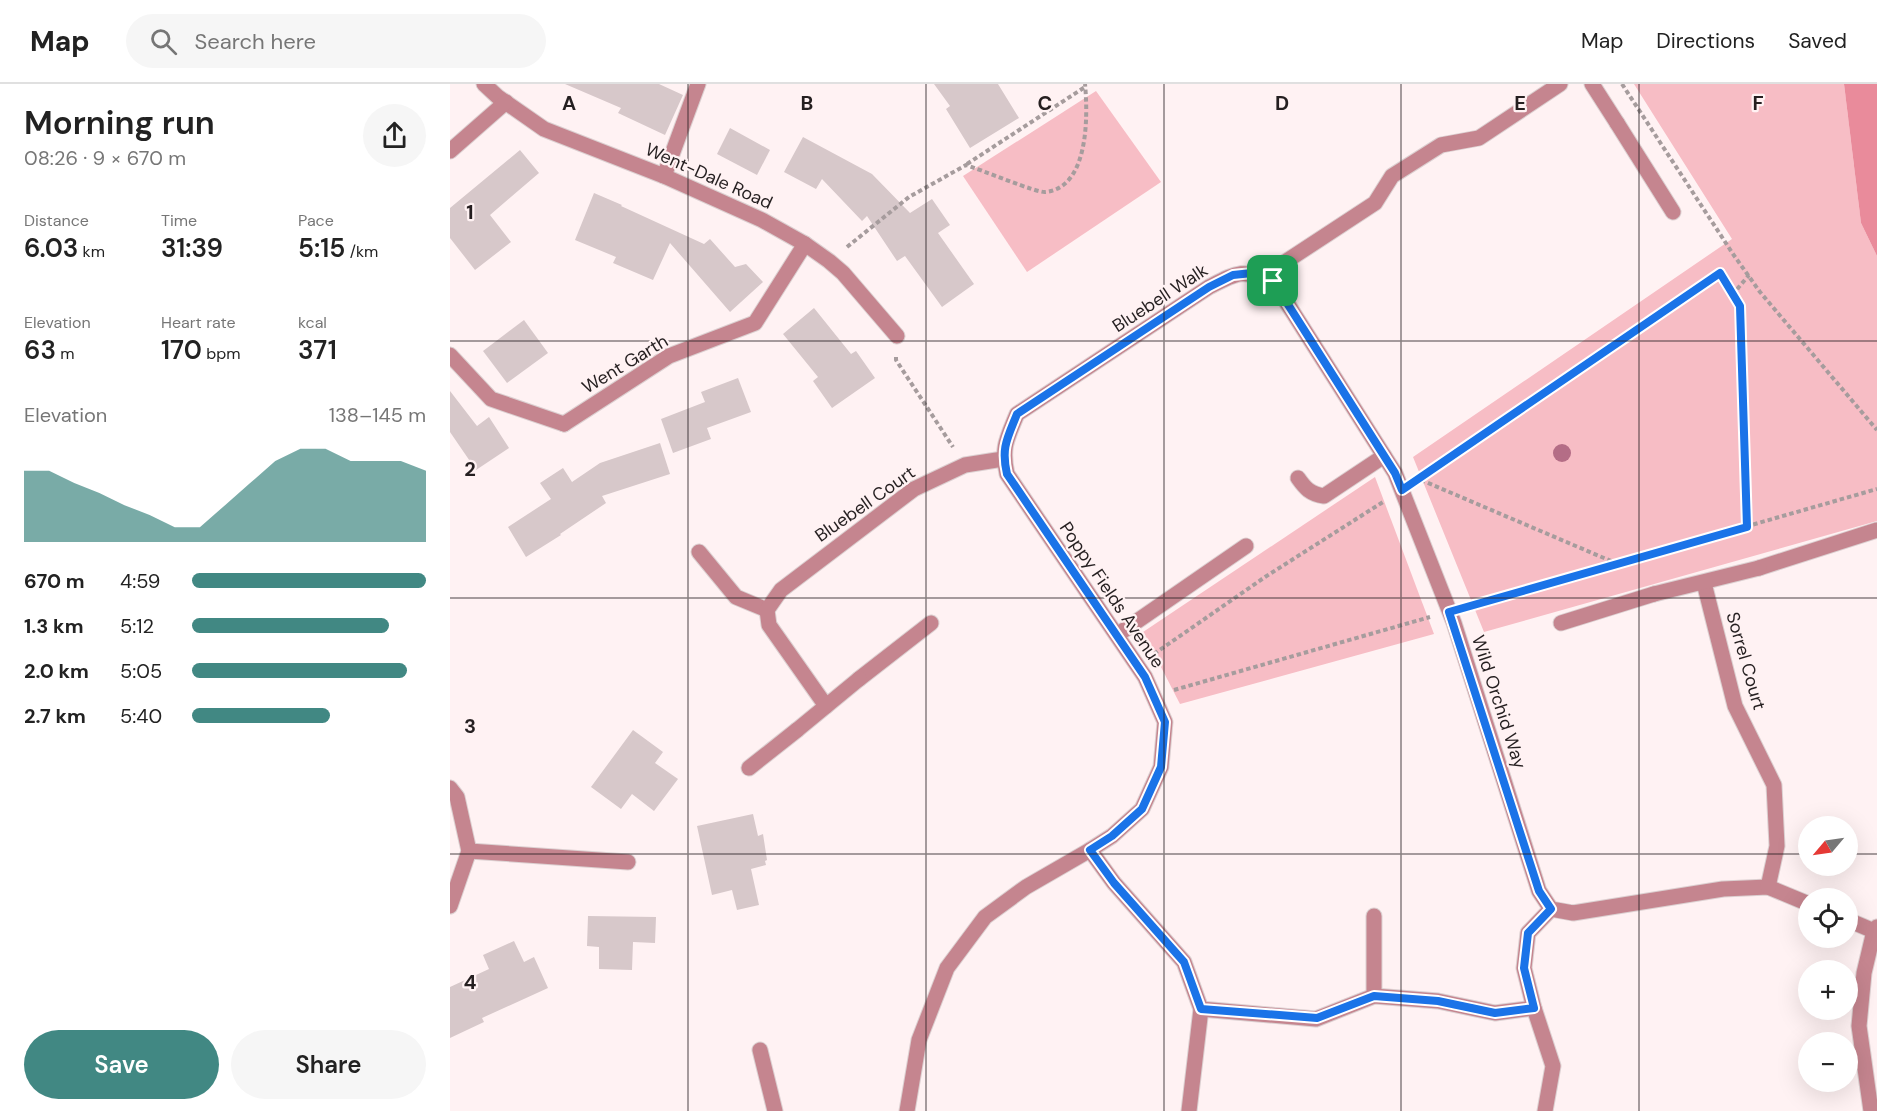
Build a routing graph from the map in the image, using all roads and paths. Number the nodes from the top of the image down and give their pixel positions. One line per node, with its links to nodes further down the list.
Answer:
1 (484, 84): 7 (street, Went-Dale Road)
2 (698, 84): 10 (street)
3 (1560, 84): 15 (street)
4 (1592, 84): 11 (street)
5 (1622, 84): 14 (path)
6 (1085, 85): 9 (path); 9 (path)
7 (506, 102): 8 (street); 10 (street, Went-Dale Road)
8 (450, 151)
9 (966, 165): 13 (path)
10 (664, 176): 12 (street, Went-Dale Road)
11 (1673, 212)
12 (805, 244): 13 (street, Went-Dale Road); 18 (street, Went Garth)
13 (829, 261): 17 (street, Went-Dale Road)
14 (1749, 275): 16 (path); 19 (path)
15 (1273, 281): 20 (street, Wild Orchid Way); 21 (street, Bluebell Walk)
16 (1734, 297): 26 (path); 30 (path)
17 (897, 336): 22 (path)
18 (450, 355)
19 (1877, 430)
20 (1384, 456): 23 (street); 25 (street, Wild Orchid Way)
21 (1003, 459): 22 (street, Bluebell Court); 36 (street, Poppy Fields Avenue)
22 (965, 465): 32 (street, Bluebell Court)
23 (1298, 478)
24 (1877, 489): 26 (path)
25 (1402, 490): 33 (street, Wild Orchid Way); 37 (path)
26 (1747, 527): 30 (path)
27 (1877, 530): 31 (street)
28 (1246, 546): 36 (street)
29 (699, 552): 32 (street)
30 (1618, 564): 33 (path)
31 (1704, 583): 34 (street); 45 (street, Sorrel Court)
32 (767, 610): 39 (street)
33 (1449, 612): 38 (path); 48 (street, Wild Orchid Way)
34 (1561, 622)
35 (931, 623): 39 (street)
36 (1117, 635): 37 (street, Poppy Fields Avenue)
37 (1137, 665): 38 (street, Poppy Fields Avenue)
38 (1153, 696): 42 (street, Poppy Fields Avenue)
39 (826, 706): 40 (street)
40 (749, 768)
41 (450, 788): 43 (street)
42 (1090, 850): 54 (street); 57 (street, Poppy Fields Avenue)
43 (469, 851): 44 (street); 47 (street)
44 (628, 862)
45 (1768, 887): 46 (street); 48 (street)
46 (1798, 899)
47 (450, 906)
48 (1551, 909): 53 (street)
49 (1374, 916): 52 (street)
50 (1858, 923): 51 (street)
51 (1876, 929): 60 (street)
52 (1374, 996): 53 (street); 54 (street)
53 (1534, 1008): 59 (street)
54 (1201, 1009): 58 (street)
55 (760, 1050): 56 (street)
56 (775, 1111)
57 (907, 1111)
58 (1189, 1111)
59 (1545, 1111)
60 (1871, 1111)

